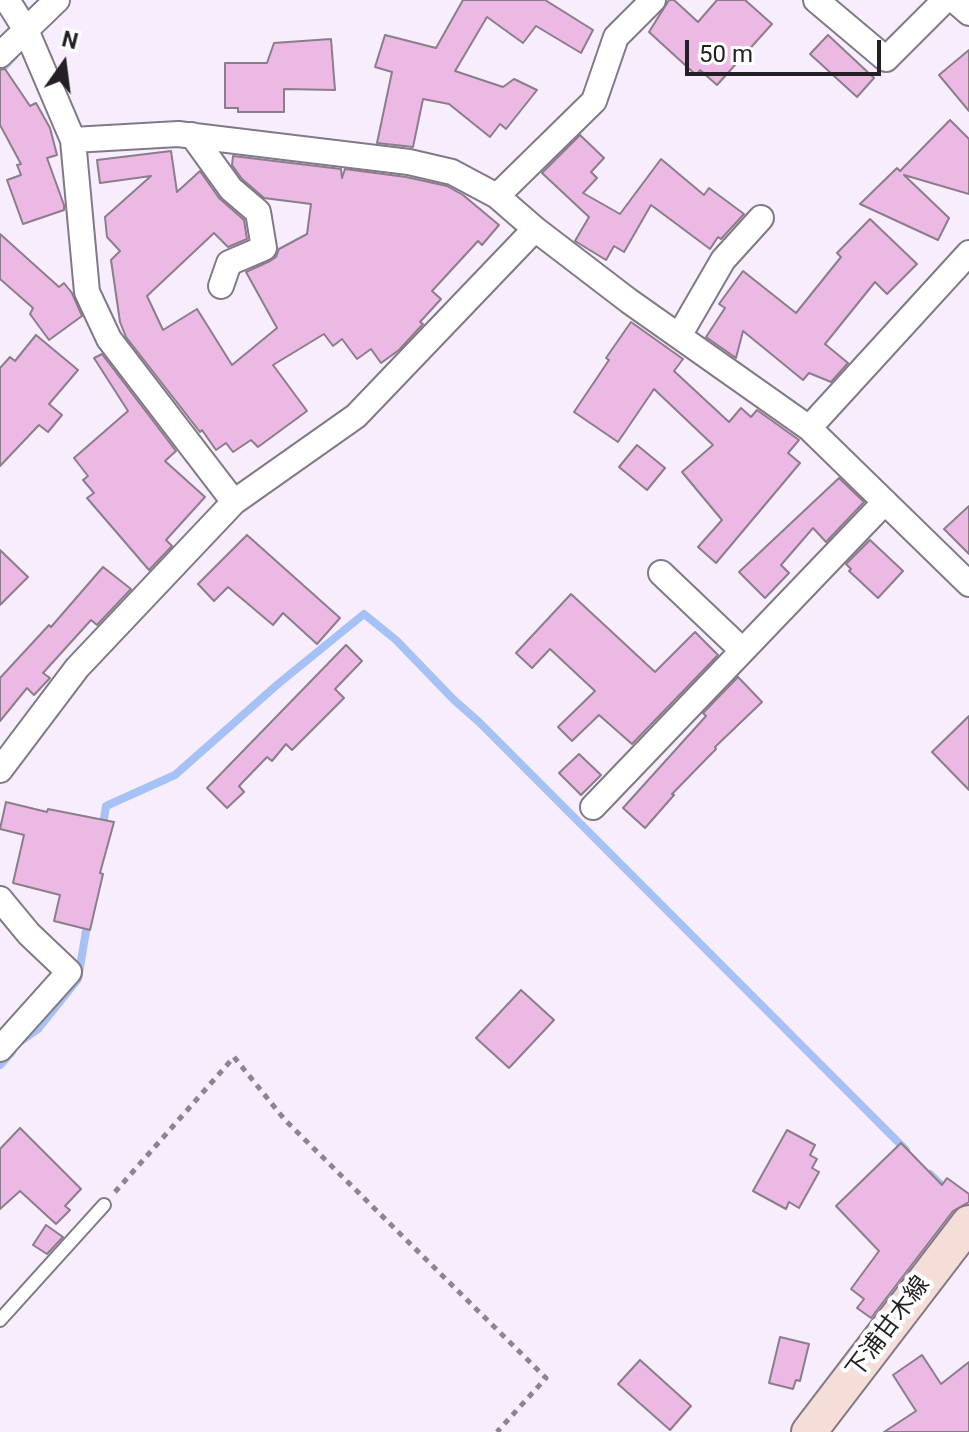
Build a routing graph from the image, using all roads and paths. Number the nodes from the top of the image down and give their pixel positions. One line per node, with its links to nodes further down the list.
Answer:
1 (7, 0): 8 (street)
2 (57, 0): 8 (street)
3 (653, 0): 12 (street)
4 (816, 0): 5 (street)
5 (945, 0)
6 (954, 0): 7 (street)
7 (969, 13)
8 (26, 30): 9 (street); 11 (street)
9 (0, 55)
10 (192, 135): 11 (street); 12 (street); 16 (street)
11 (73, 140): 19 (street)
12 (497, 196): 14 (street)
13 (761, 218): 17 (street)
14 (535, 229): 17 (street); 19 (street)
15 (969, 253): 18 (street)
16 (221, 286)
17 (679, 336): 18 (street)
18 (809, 428): 20 (street)
19 (234, 502): 24 (street)
20 (885, 502): 22 (street); 23 (street)
21 (661, 573): 23 (street)
22 (969, 584)
23 (742, 650): 25 (street)
24 (0, 770)
25 (593, 807)
26 (0, 899): 27 (street)
27 (0, 1049)
28 (104, 1205): 30 (lane); 31 (path)
29 (969, 1223): 32 (main road, 下浦甘木線)
30 (0, 1320)
31 (497, 1432)
32 (809, 1432)

